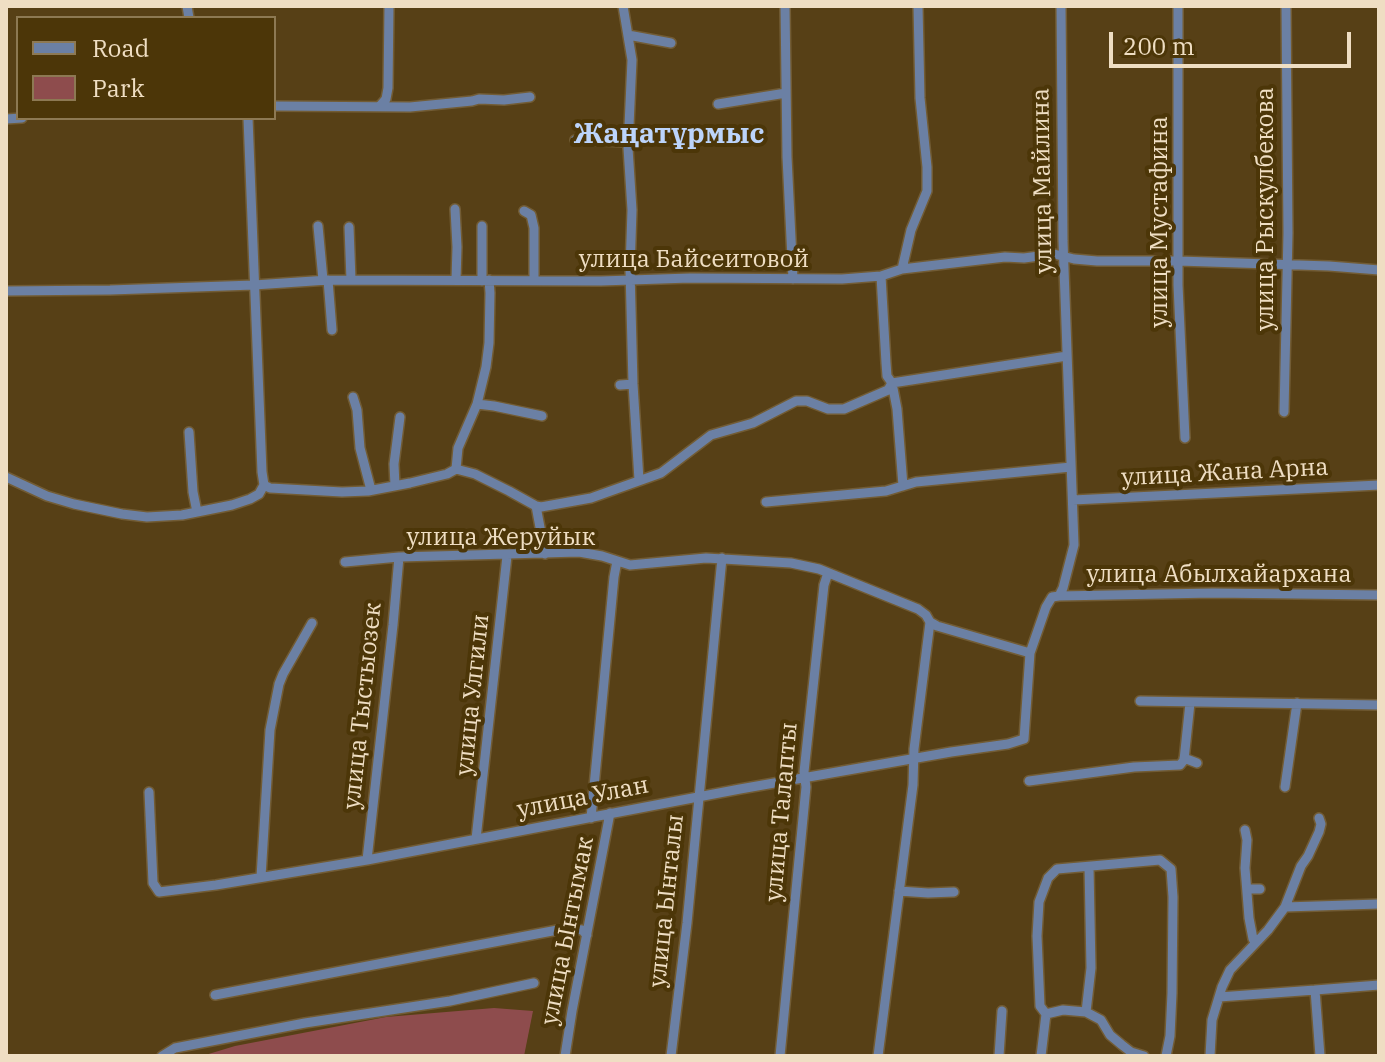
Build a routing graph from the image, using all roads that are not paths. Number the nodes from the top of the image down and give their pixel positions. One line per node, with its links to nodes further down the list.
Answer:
1 (389, 6): 14 (street)
2 (623, 6): 8 (street)
3 (785, 6): 10 (street)
4 (918, 6): 26 (street)
5 (1061, 6): 23 (street, улица Майлина)
6 (1178, 6): 24 (street, улица Мустафина)
7 (1286, 6): 25 (street, улица Рыскулбекова)
8 (628, 35): 9 (street); 17 (street)
9 (671, 43)
10 (786, 93): 12 (street); 29 (street)
11 (530, 97): 14 (street)
12 (718, 104)
13 (276, 106): 14 (street)
14 (380, 106)
15 (248, 120): 36 (street)
16 (575, 140): 17 (street)
17 (628, 142): 35 (street)
18 (455, 209): 32 (street)
19 (524, 211): 34 (street)
20 (318, 226): 30 (street)
21 (482, 226): 33 (street)
22 (349, 227): 31 (street)
23 (1065, 256): 24 (street, улица Байсеитовой); 26 (street, улица Байсеитовой); 39 (street, улица Майлина)
24 (1179, 261): 25 (street, улица Байсеитовой); 49 (street, улица Мустафина)
25 (1287, 266): 27 (street, улица Байсеитовой); 45 (street, улица Рыскулбекова)
26 (902, 269): 28 (street, улица Байсеитовой)
27 (1379, 270)
28 (881, 276): 29 (street, улица Байсеитовой); 40 (street)
29 (793, 279): 35 (street, улица Байсеитовой)
30 (325, 280): 31 (street, улица Байсеитовой); 36 (street, улица Байсеитовой); 38 (street)
31 (351, 280): 32 (street, улица Байсеитовой)
32 (456, 280): 33 (street, улица Байсеитовой)
33 (485, 280): 34 (street, улица Байсеитовой); 44 (street)
34 (534, 280): 35 (street, улица Байсеитовой)
35 (632, 280): 41 (street)
36 (254, 285): 37 (street, улица Байсеитовой); 54 (street)
37 (6, 291)
38 (332, 330)
39 (1067, 356): 40 (street); 50 (street, улица Майлина)
40 (892, 383): 53 (street); 57 (street)
41 (633, 384): 42 (street); 53 (street)
42 (620, 385)
43 (353, 397): 58 (street)
44 (477, 404): 46 (street); 51 (street)
45 (1284, 412)
46 (542, 416)
47 (400, 417): 56 (street)
48 (189, 432): 62 (street)
49 (1185, 438)
50 (1071, 467): 57 (street); 59 (street, улица Майлина)
51 (456, 469): 56 (street); 61 (street)
52 (6, 477): 62 (street)
53 (639, 480): 61 (street)
54 (264, 485): 58 (street); 62 (street)
55 (1379, 485): 59 (street, улица Жана Арна)
56 (395, 486): 58 (street)
57 (903, 486): 60 (street)
58 (371, 490)
59 (1073, 500): 71 (street, улица Майлина)
60 (766, 502)
61 (536, 506): 63 (street)
62 (197, 512)
63 (545, 554): 64 (street, улица Жеруйык); 67 (street, улица Жеруйык)
64 (507, 556): 65 (street, улица Жеруйык); 92 (street, улица Улгили)
65 (399, 557): 68 (street, улица Жеруйык); 93 (street, улица Тыстыозек)
66 (722, 558): 67 (street, улица Жеруйык); 69 (street, улица Жеруйык); 87 (street, улица Ынталы)
67 (617, 561): 89 (street, улица Ынтымак)
68 (345, 562)
69 (828, 573): 72 (street, улица Жеруйык); 83 (street, улица Талапты)
70 (1379, 595): 71 (street, улица Абылхайархана)
71 (1059, 596): 74 (street, улица Майлина)
72 (930, 622): 74 (street, улица Жеруйык); 80 (street)
73 (312, 623): 95 (street)
74 (1030, 653): 79 (street, улица Майлина)
75 (1140, 701): 76 (street)
76 (1190, 703): 77 (street); 81 (street)
77 (1297, 703): 78 (street); 85 (street)
78 (1379, 705)
79 (1024, 739): 80 (street, улица Улан)
80 (914, 758): 83 (street, улица Улан); 98 (street)
81 (1184, 758): 82 (street); 84 (street)
82 (1197, 763)
83 (806, 778): 87 (street, улица Улан); 115 (street, улица Талапты)
84 (1029, 781)
85 (1285, 787)
86 (149, 792): 95 (street, улица Улан)
87 (698, 798): 88 (street, улица Улан); 114 (street, улица Ынталы)
88 (610, 813): 89 (street, улица Улан); 102 (street, улица Ынтымак)
89 (591, 818): 92 (street, улица Улан)
90 (1319, 818): 101 (street)
91 (1245, 830): 96 (street)
92 (476, 839): 93 (street, улица Улан)
93 (367, 860): 95 (street, улица Улан)
94 (1089, 867): 110 (street); 111 (street); 120 (street)
95 (261, 877)
96 (1247, 889): 97 (street); 103 (street)
97 (1260, 889)
98 (899, 891): 99 (street); 116 (street)
99 (954, 892)
100 (1379, 904): 101 (street)
101 (1285, 907): 103 (street)
102 (587, 935): 107 (street); 113 (street, улица Ынтымак)
103 (1256, 942): 108 (street)
104 (534, 983): 112 (street)
105 (1379, 985): 106 (street)
106 (1315, 990): 108 (street); 122 (street)
107 (215, 995)
108 (1219, 997): 121 (street)
109 (1002, 1011): 117 (street)
110 (1086, 1012): 111 (street); 119 (street)
111 (1046, 1014): 118 (street)
112 (162, 1056)
113 (565, 1056)
114 (671, 1056)
115 (780, 1056)
116 (878, 1056)
117 (999, 1056)
118 (1041, 1056)
119 (1144, 1056)
120 (1166, 1056)
121 (1210, 1056)
122 (1320, 1056)

